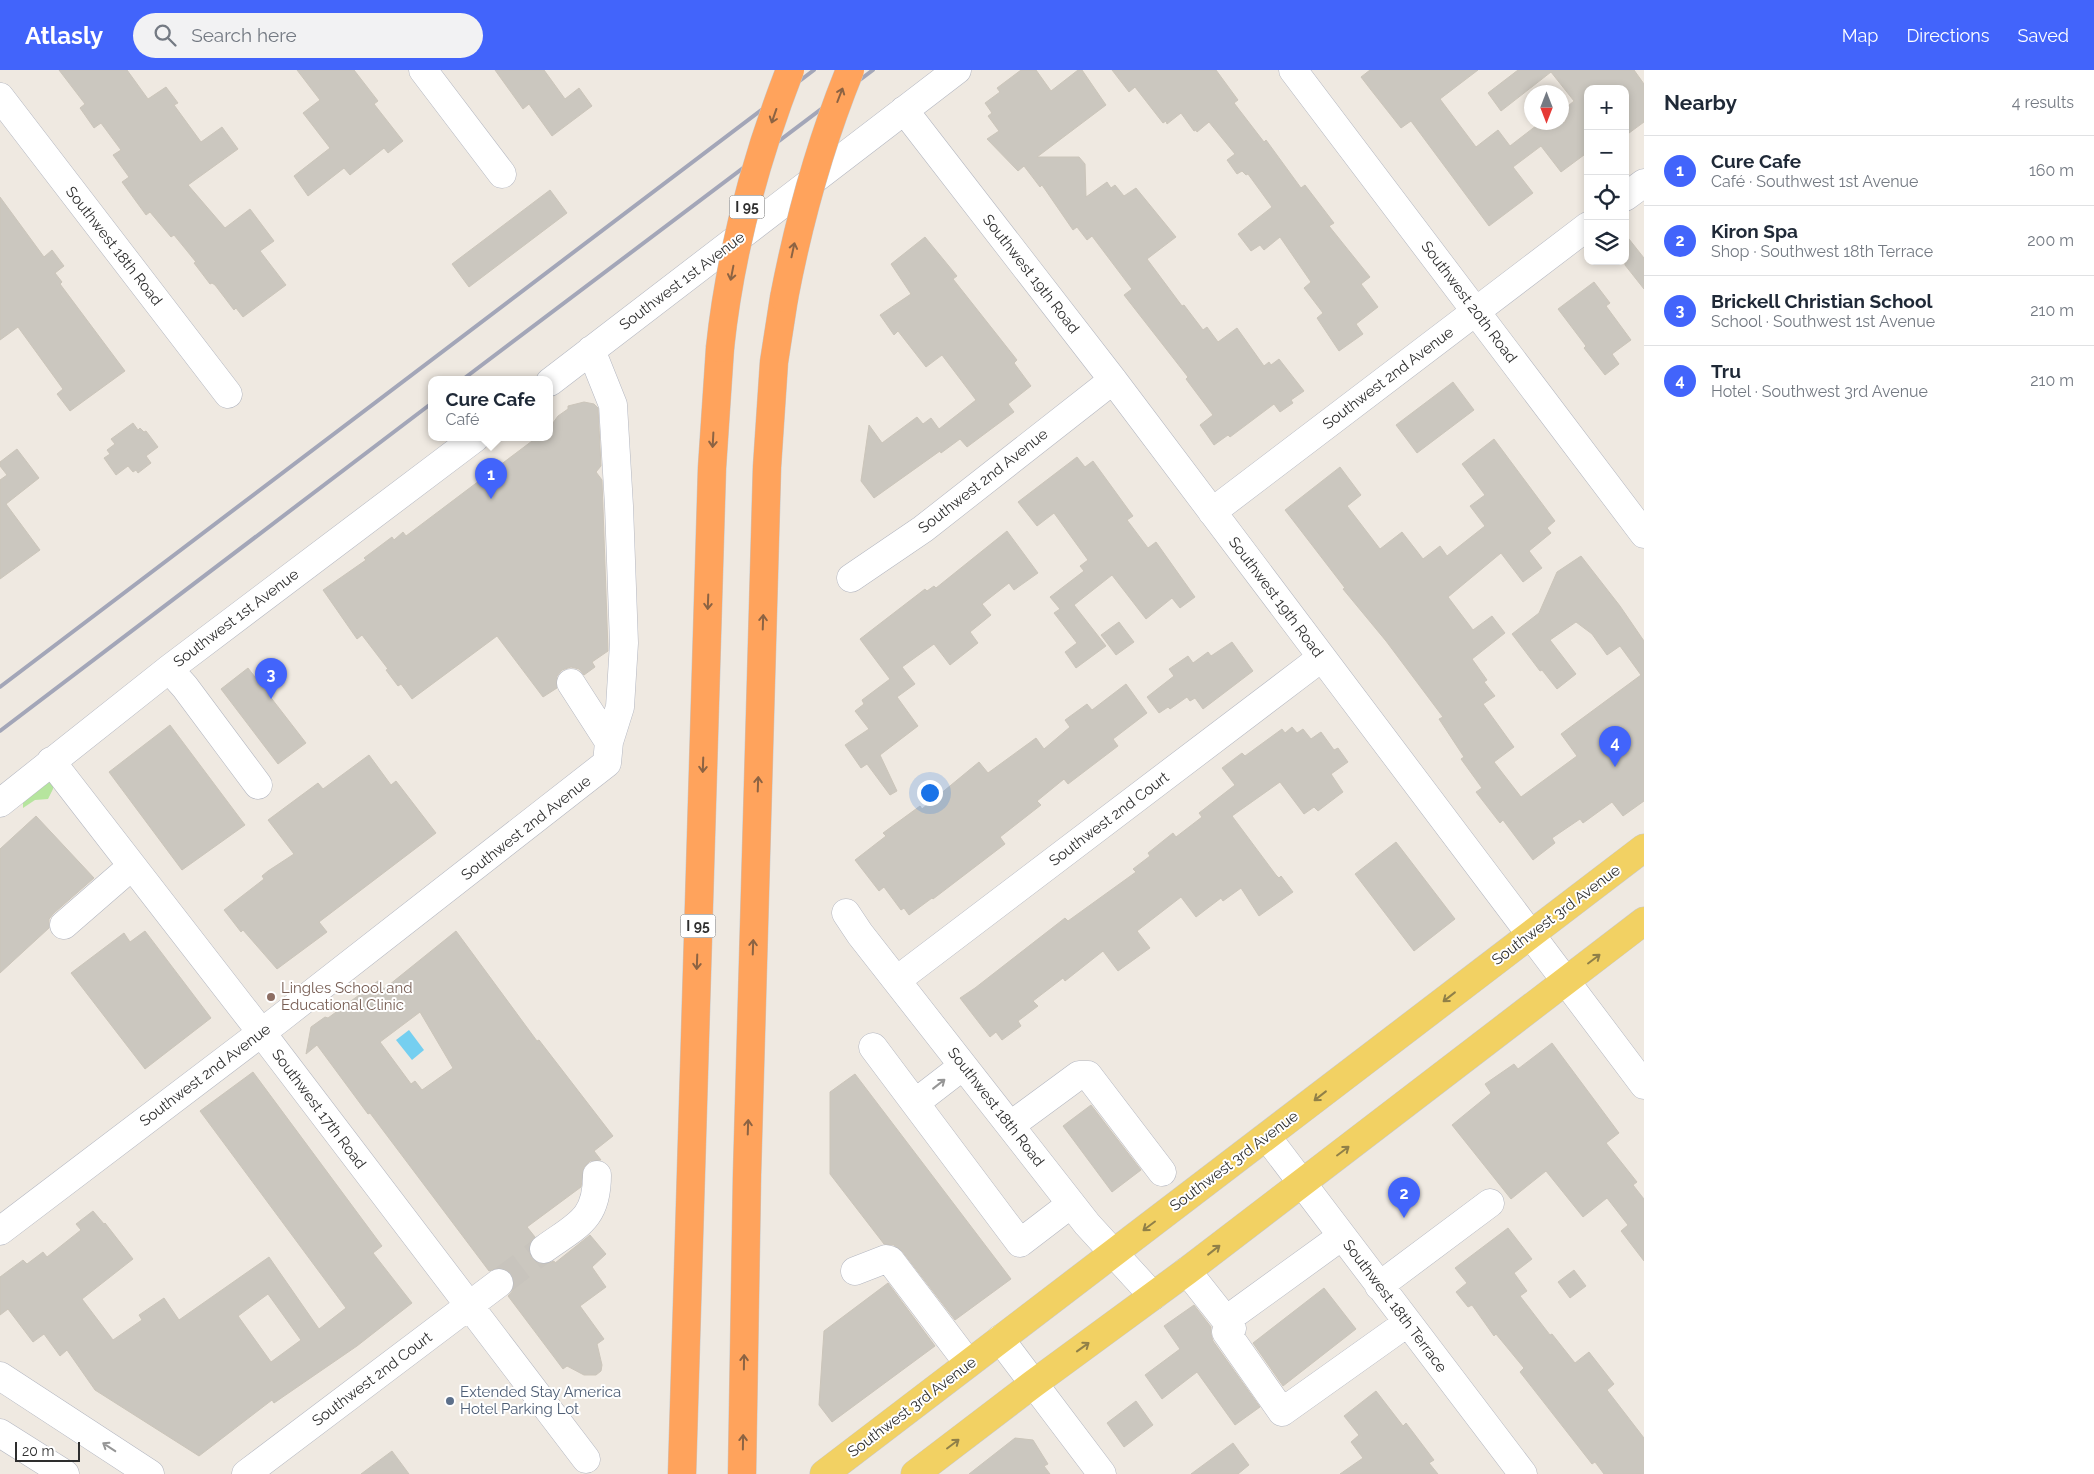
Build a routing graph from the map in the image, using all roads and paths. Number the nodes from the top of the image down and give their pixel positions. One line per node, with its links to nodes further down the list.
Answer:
1 (423, 70): 8 (street)
2 (790, 70): 66 (highway, I 95, one-way to 66, bridge)
3 (850, 70): 71 (highway, one-way to 3, bridge)
4 (957, 70): 7 (street, Southwest 1st Avenue)
5 (1293, 70): 12 (street, Southwest 20th Road)
6 (0, 97): 16 (street, Southwest 18th Road)
7 (904, 110): 13 (street, Southwest 1st Avenue); 15 (street, Southwest 19th Road)
8 (502, 174)
9 (1644, 183): 10 (street)
10 (1629, 194)
11 (1584, 229): 12 (street, Southwest 2nd Avenue)
12 (1476, 311): 18 (street, Southwest 2nd Avenue); 19 (street, Southwest 20th Road)
13 (591, 350): 14 (street, Southwest 1st Avenue); 24 (street)
14 (553, 380)
15 (1113, 380): 18 (street, Southwest 19th Road); 20 (street, Southwest 2nd Avenue)
16 (228, 394)
17 (471, 441): 22 (street, Southwest 1st Avenue)
18 (1212, 512): 21 (street, Southwest 19th Road)
19 (1644, 534)
20 (851, 578)
21 (1322, 658): 33 (street, Southwest 19th Road); 34 (street, Southwest 2nd Court)
22 (169, 669): 25 (street, Southwest 1st Avenue); 26 (street)
23 (571, 683): 24 (street)
24 (609, 742): 36 (street, Southwest 2nd Avenue)
25 (51, 761): 27 (street, Southwest 1st Avenue); 29 (street, Southwest 17th Road)
26 (258, 785)
27 (0, 803)
28 (1644, 848): 33 (main road, Southwest 3rd Avenue)
29 (132, 866): 32 (street); 36 (street, Southwest 17th Road)
30 (846, 912): 34 (street, Southwest 18th Road)
31 (1644, 921): 35 (main road, one-way to 31)
32 (64, 925)
33 (1531, 936): 35 (street, Southwest 19th Road); 42 (main road, Southwest 3rd Avenue, one-way to 42)
34 (897, 980): 38 (street, Southwest 18th Road)
35 (1565, 981): 39 (street, Southwest 19th Road); 45 (main road, one-way to 35)
36 (261, 1032): 48 (street, Southwest 2nd Avenue); 57 (street, Southwest 17th Road)
37 (873, 1047): 40 (street)
38 (963, 1066): 40 (street, one-way to 38); 41 (street, Southwest 18th Road)
39 (1644, 1085)
40 (915, 1103): 47 (street)
41 (1011, 1125): 43 (street); 47 (street, Southwest 18th Road)
42 (1267, 1137): 45 (street, Southwest 18th Terrace); 51 (main road, Southwest 3rd Avenue, one-way to 51)
43 (1162, 1172)
44 (597, 1175): 50 (street)
45 (1302, 1182): 49 (street, Southwest 18th Terrace); 53 (main road, one-way to 45)
46 (1490, 1203): 55 (street)
47 (1071, 1204): 51 (street, Southwest 18th Road)
48 (0, 1231)
49 (1342, 1236): 55 (street, Southwest 18th Terrace); 58 (street)
50 (544, 1250)
51 (1114, 1253): 56 (street, Southwest 18th Road); 60 (main road, Southwest 3rd Avenue)
52 (855, 1270): 61 (street)
53 (1187, 1271): 56 (main road); 58 (street)
54 (498, 1283): 57 (street, Southwest 2nd Court)
55 (1379, 1286): 59 (street, Southwest 18th Terrace)
56 (1153, 1296): 63 (main road, one-way to 56)
57 (469, 1306): 65 (street, Southwest 17th Road); 70 (street, Southwest 2nd Court)
58 (1226, 1320): 59 (street)
59 (1407, 1323): 74 (street, Southwest 18th Terrace)
60 (1000, 1339): 61 (main road, Southwest 3rd Avenue); 63 (street)
61 (968, 1363): 72 (main road, Southwest 3rd Avenue)
62 (0, 1376): 69 (street, one-way to 62)
63 (1033, 1384): 67 (main road, one-way to 63); 73 (street)
64 (0, 1433): 68 (street)
65 (586, 1459)
66 (682, 1467)
67 (920, 1472)
68 (65, 1474)
69 (150, 1474)
70 (246, 1474)
71 (742, 1474)
72 (824, 1474)
73 (1102, 1474)
74 (1523, 1474)

